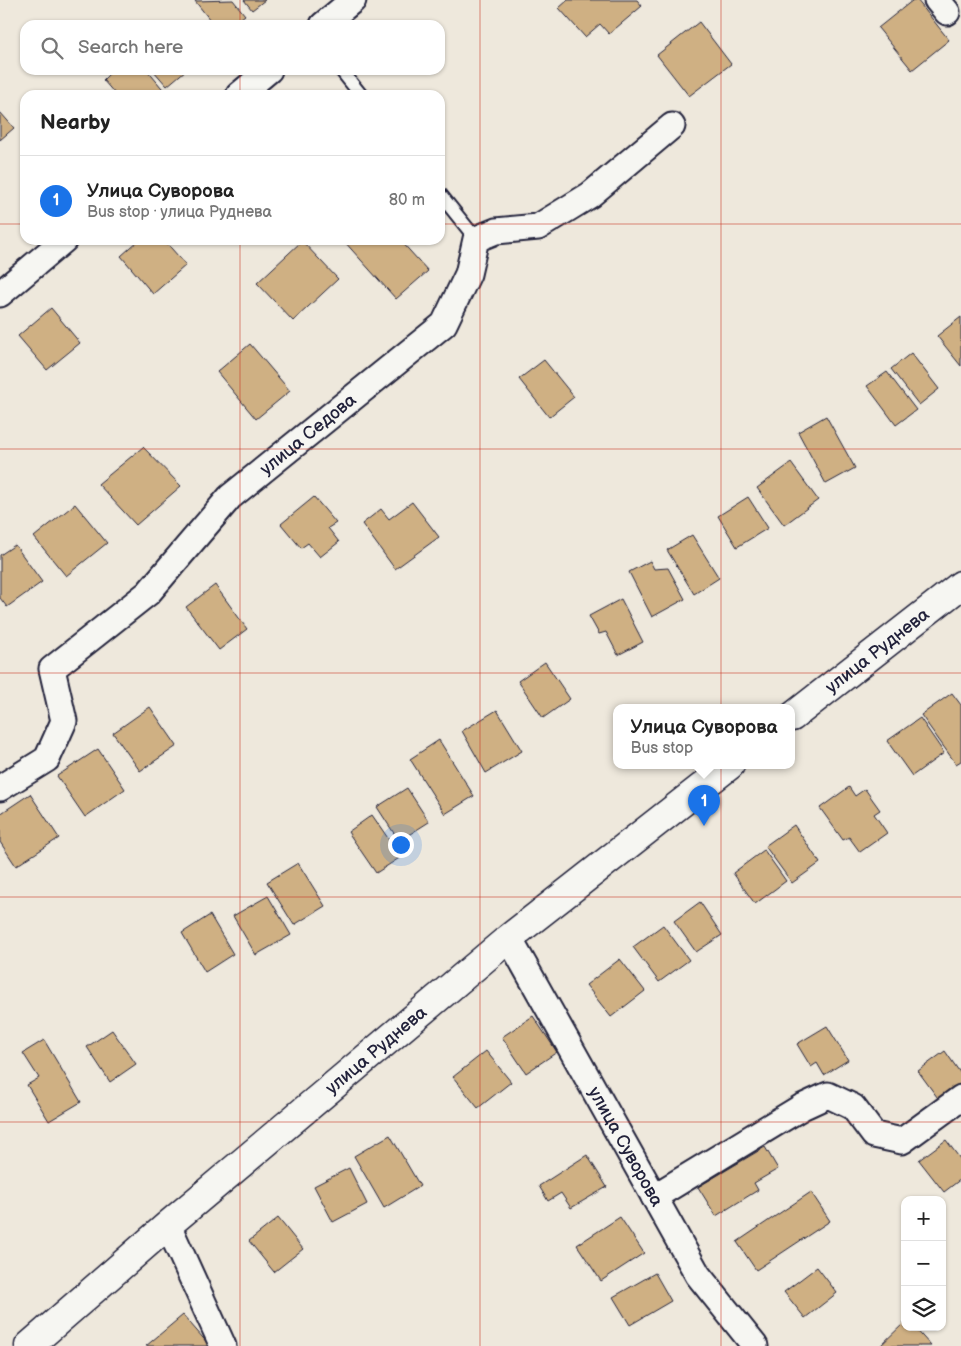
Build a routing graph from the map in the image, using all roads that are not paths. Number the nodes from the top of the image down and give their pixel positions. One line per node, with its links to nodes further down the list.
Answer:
1 (353, 0): 2 (street)
2 (329, 20)
3 (263, 75): 5 (street)
4 (344, 75): 6 (lane)
5 (245, 90)
6 (356, 90)
7 (672, 126): 9 (street)
8 (445, 200): 9 (lane)
9 (476, 239): 15 (street, улица Седова)
10 (58, 245): 11 (street)
11 (0, 294)
12 (961, 585): 13 (street, улица Руднева)
13 (795, 715)
14 (725, 769): 16 (street, улица Руднева)
15 (0, 788)
16 (509, 938): 18 (street, улица Суворова); 19 (street, улица Руднева)
17 (961, 1098): 18 (street)
18 (654, 1197): 22 (street, улица Суворова)
19 (168, 1225): 20 (street, улица Руднева); 21 (street)
20 (29, 1346)
21 (223, 1346)
22 (755, 1346)

